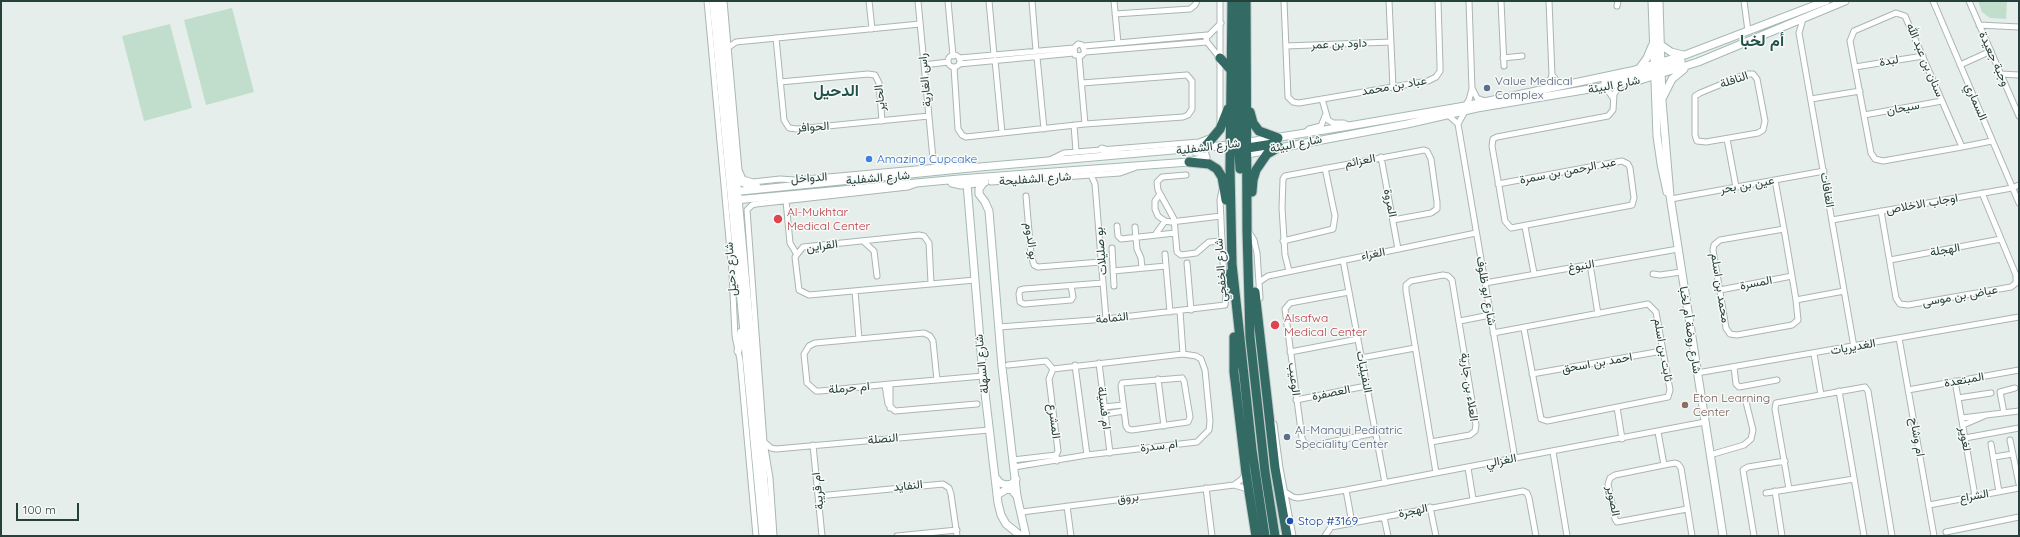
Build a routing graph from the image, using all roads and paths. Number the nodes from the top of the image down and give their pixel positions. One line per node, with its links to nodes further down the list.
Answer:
1 (707, 1): 248 (street, شارع دحيل)
2 (713, 1): 159 (street, شارع دحيل)
3 (720, 1): 30 (street, شارع دحيل)
4 (724, 1): 39 (street, شارع دحيل)
5 (869, 1): 37 (street)
6 (918, 1): 33 (street, راس الغارية)
7 (948, 1): 56 (street)
8 (989, 1): 59 (street)
9 (1032, 1): 54 (street)
10 (1114, 1): 29 (street)
11 (1197, 1): 29 (street)
12 (1220, 1): 32 (street)
13 (1232, 1): 72 (highway, شارع الخفجي)
14 (1239, 1): 118 (highway)
15 (1246, 1): 96 (highway, شارع الخفجي)
16 (1284, 1): 49 (street, عباد بن محمد)
17 (1390, 1): 45 (street)
18 (1438, 1): 81 (street, عباد بن محمد)
19 (1469, 1): 83 (street)
20 (1501, 1): 61 (street)
21 (1549, 1): 74 (street)
22 (1652, 1): 46 (street, شارع روضة أم لخبا)
23 (1659, 1): 48 (street, شارع روضة أم لخبا)
24 (1744, 1): 38 (street)
25 (1826, 1): 38 (street, شارع البيئة)
26 (1845, 1): 31 (street, شارع البيئة)
27 (1933, 1): 65 (street, السماري)
28 (1969, 1): 35 (street, وجبة جعيدة)
29 (1115, 14): 47 (street)
30 (721, 17): 39 (street); 51 (street, شارع دحيل)
31 (1803, 18): 34 (street, شارع البيئة); 40 (street, الغافات)
32 (1221, 23): 41 (street); 60 (street)
33 (920, 24): 37 (street); 64 (street, راس الغارية)
34 (1788, 24): 40 (street); 67 (street, شارع البيئة)
35 (1979, 24): 36 (street); 52 (street, وجبة جعيدة)
36 (2019, 27)
37 (872, 29): 42 (street)
38 (1748, 31): 55 (street, شارع البيئة); 71 (street)
39 (728, 32): 43 (street); 51 (street, شارع دحيل)
40 (1799, 33): 91 (street, الغافات)
41 (1207, 36): 44 (street); 47 (street)
42 (776, 38): 43 (street); 77 (street, الحوافر)
43 (736, 42): 51 (street)
44 (1207, 42): 50 (street); 60 (street)
45 (1391, 42): 49 (street, داود بن عمر); 81 (street)
46 (1653, 42): 70 (street); 71 (street, شارع روضة أم لخبا)
47 (1118, 43): 50 (street)
48 (1661, 45): 55 (street); 71 (street, شارع روضة أم لخبا)
49 (1286, 46): 90 (street, عباد بن محمد)
50 (1085, 49): 53 (street); 53 (street)
51 (727, 50): 85 (street, شارع دحيل); 104 (street, شارع دحيل)
52 (1991, 51): 65 (street); 73 (street, وجبة جعيدة)
53 (1075, 52): 54 (street); 78 (street)
54 (1036, 54): 59 (street); 109 (street)
55 (1685, 55): 71 (street, شارع البيئة)
56 (953, 56): 62 (street); 63 (street)
57 (1522, 56): 61 (street)
58 (1923, 56): 69 (street, لبدة); 69 (street, سنان بن عبد الله); 95 (street, سنان بن عبد الله)
59 (995, 58): 62 (street); 110 (street)
60 (1220, 58): 72 (highway); 119 (street, شارع الشفلية)
61 (1504, 58): 66 (street)
62 (959, 61): 68 (street)
63 (948, 62): 64 (street); 68 (street)
64 (924, 65): 101 (street, راس الغارية)
65 (1960, 65): 113 (street, السماري)
66 (1504, 66)
67 (1689, 66): 71 (street, شارع البيئة); 94 (street)
68 (954, 67): 110 (street)
69 (1855, 67): 87 (street, سنان بن عبد الله)
70 (1639, 69): 71 (street, شارع البيئة); 80 (street, شارع البيئة)
71 (1658, 69): 76 (street, شارع البيئة); 86 (street, شارع روضة أم لخبا); 88 (street); 94 (street, شارع روضة أم لخبا)
72 (1231, 70): 92 (highway, شارع الخفجي)
73 (2001, 74): 75 (street); 102 (street, وجبة جعيدة)
74 (1552, 75): 80 (street); 84 (street)
75 (2019, 75)
76 (1637, 81): 79 (street, شارع البيئة); 86 (street)
77 (780, 82): 103 (street, الحوافر); 103 (street, الحاير)
78 (1082, 83): 105 (street); 105 (street)
79 (1621, 84): 82 (street, شارع البيئة); 89 (street, عبد الرحمن بن سمرة)
80 (1565, 85): 84 (street, شارع البيئة)
81 (1393, 87): 90 (street, عباد بن محمد)
82 (1602, 88): 88 (street, شارع البيئة); 89 (street)
83 (1472, 89): 93 (street); 97 (street)
84 (1547, 89): 93 (street, شارع البيئة)
85 (733, 91): 104 (street); 116 (street, شارع دحيل)
86 (1655, 91): 163 (street, شارع روضة أم لخبا)
87 (1860, 91): 91 (street); 100 (street, سنان بن عبد الله)
88 (1560, 94): 97 (street, شارع البيئة)
89 (1613, 98): 148 (street, عبد الرحمن بن سمرة)
90 (1322, 99): 99 (street)
91 (1811, 99): 134 (street, الغافات)
92 (1231, 100): 117 (highway); 118 (highway, شارع الخفجي)
93 (1485, 101): 97 (street, شارع البيئة)
94 (1662, 101): 163 (street, شارع روضة أم لخبا)
95 (1942, 101): 100 (street, سيحان); 115 (street, سنان بن عبد الله)
96 (1247, 102): 114 (highway); 118 (highway, شارع الخفجي)
97 (1465, 108): 98 (street, شارع البيئة); 106 (street); 108 (street, شارع البيئة)
98 (1447, 114): 106 (street); 114 (street, شارع البيئة)
99 (1325, 115): 108 (street); 111 (street)
100 (1864, 115): 115 (street, سنان بن عبد الله)
101 (929, 116): 103 (street, الحوافر); 124 (street, راس الغارية)
102 (2019, 116)
103 (882, 121)
104 (732, 122): 127 (street, شارع دحيل)
105 (1085, 124): 107 (street)
106 (1458, 124): 183 (street, شارع ابو ظلوف)
107 (1074, 126): 109 (street); 120 (street)
108 (1349, 126): 111 (street, شارع البيئة)
109 (1044, 129): 110 (street)
110 (1002, 133)
111 (1305, 134): 114 (street, شارع البيئة)
112 (1727, 139): 112 (street, النافلة); 151 (street)
113 (1992, 141): 115 (street, سنان بن عبد الله); 154 (street, السماري)
114 (1278, 143): 118 (highway); 167 (highway)
115 (1962, 147)
116 (738, 148): 127 (street); 133 (street, شارع دحيل)
117 (1204, 148): 118 (street, شارع الشفلية); 121 (street, شارع الشفلية)
118 (1241, 148): 167 (highway, شارع الخفجي); 175 (highway, شارع الخفجي); 242 (highway)
119 (1102, 149): 120 (street, شارع الشفلية); 122 (street)
120 (1076, 151): 125 (street, شارع الشفلية)
121 (1169, 152): 122 (street, شارع الشفلية); 126 (street, شارع الشفلية)
122 (1121, 156): 125 (street, شارع الشفلية)
123 (1382, 157): 132 (street, العزائم); 172 (street, المروة); 172 (street, العزائم)
124 (933, 159): 129 (street); 131 (street)
125 (1049, 162): 130 (street, شارع الشفلية)
126 (1189, 162): 128 (street, شارع الشفلية); 153 (highway)
127 (735, 163): 140 (street, شارع دحيل)
128 (1139, 166): 135 (street, شارع الشفلية); 136 (street, شارع الشفلية)
129 (941, 167): 130 (street, الدواخل); 131 (street, الدواخل)
130 (980, 167): 150 (street, شارع الشفلية)
131 (928, 168): 141 (street, الدواخل)
132 (1325, 168): 189 (street, العزائم); 189 (street)
133 (739, 170): 141 (street, الدواخل)
134 (1824, 171): 142 (street, عين بن بحر); 173 (street, الغافات)
135 (1100, 174): 138 (street, شارع الشفلية); 147 (street)
136 (1022, 175): 143 (street, شارع الشفلية); 144 (street)
137 (1080, 175): 138 (street, شارع الشفلية); 144 (street, شارع الشفليحة)
138 (1091, 175): 147 (street, بو صليلات)
139 (1186, 175): 157 (street)
140 (737, 180): 152 (street); 159 (street, شارع دحيل)
141 (789, 180): 150 (street)
142 (1775, 180): 151 (street, عين بن بحر); 180 (street, محمد بن اسلم)
143 (931, 182): 145 (street, شارع الشفلية); 146 (street)
144 (987, 182): 146 (street); 162 (street)
145 (915, 183): 155 (street, شارع الشفلية); 160 (street, شارع الشفلية)
146 (964, 184): 166 (street, شارع السهلة)
147 (1095, 184): 197 (street, بو صليلات)
148 (1498, 184): 179 (street, عبد الرحمن بن سمرة); 179 (street, عبد الرحمن بن سمرة)
149 (2019, 185): 154 (street, اوجاب الاخلاص)
150 (780, 187): 152 (street, شارع الشفلية)
151 (1736, 187): 163 (street, عين بن بحر)
152 (768, 188): 159 (street, شارع الشفلية)
153 (1224, 188): 171 (street, شارع الخفجي); 175 (highway)
154 (2012, 188): 156 (street, اوجاب الاخلاص); 165 (street, السماري)
155 (801, 193): 158 (street, شارع الشفلية); 160 (street)
156 (1982, 193): 169 (street, اوجاب الاخلاص); 186 (street, عياض بن موسى)
157 (1160, 194): 174 (street); 176 (street)
158 (772, 195): 159 (street, شارع الشفلية); 170 (street)
159 (735, 196): 170 (street, شارع دحيل); 237 (street, شارع دحيل)
160 (825, 196): 164 (street, شارع الشفلية)
161 (1026, 196): 197 (street, بو الدوم)
162 (980, 197): 166 (street); 239 (street, شارع السهلة)
163 (1670, 197): 192 (street, شارع روضة أم لخبا)
164 (786, 201): 168 (street, شارع الشفلية); 193 (street)
165 (2019, 203)
166 (969, 205): 213 (street, شارع السهلة)
167 (1247, 206): 181 (highway, شارع الخفجي)
168 (748, 207): 226 (street, شارع دحيل)
169 (1881, 211): 173 (street, اوجاب الاخلاص); 196 (street, عياض بن موسى)
170 (740, 216): 215 (street, شارع دحيل)
171 (1222, 216): 176 (street); 188 (street, شارع الخفجي)
172 (1393, 220): 191 (street, المروة)
173 (1832, 220): 224 (street, الغافات)
174 (1165, 221): 176 (street); 184 (street)
175 (1230, 221): 199 (highway, شارع الخفجي)
176 (1174, 222): 182 (street)
177 (1117, 226): 185 (street)
178 (1135, 227): 185 (street)
179 (1524, 227): 207 (street)
180 (1784, 229): 212 (street, محمد بن اسلم); 221 (street, محمد بن اسلم)
181 (1247, 230): 203 (street, شارع الخفجي); 208 (highway, شارع الخفجي)
182 (1175, 233): 184 (street); 188 (street)
183 (1476, 233): 191 (street, الغراء); 218 (street, شارع ابو ظلوف)
184 (1155, 235): 185 (street)
185 (1136, 237): 202 (street)
186 (2001, 239): 196 (street, الهجلة); 196 (street, عياض بن موسى)
187 (863, 241): 193 (street, القراين); 211 (street); 216 (street, القراين)
188 (1222, 241): 223 (street, شارع الخفجي)
189 (1284, 241): 205 (street, العزائم)
190 (1112, 248): 204 (street)
191 (1398, 249): 195 (street, الغراء)
192 (1678, 249): 200 (street, النبوغ); 206 (street, شارع روضة أم لخبا)
193 (796, 253): 222 (street, القراين)
194 (1165, 254): 201 (street)
195 (1343, 260): 205 (street, الغراء); 225 (street, النفيليات)
196 (1890, 260)
197 (1101, 262): 217 (street, بو صليلات)
198 (1187, 263): 229 (street)
199 (1232, 264): 223 (highway); 234 (highway, شارع الخفجي)
200 (1590, 264): 207 (street, النبوغ); 232 (street)
201 (1166, 266): 202 (street); 231 (street)
202 (1142, 268): 204 (street)
203 (1258, 270): 210 (street); 214 (street, شارع الخفجي)
204 (1113, 271): 220 (street)
205 (1289, 271): 210 (street, الغراء)
206 (1681, 272): 209 (street); 260 (street, شارع روضة أم لخبا)
207 (1534, 273): 218 (street, النبوغ)
208 (1249, 274): 242 (highway, شارع الخفجي); 316 (highway)
209 (1654, 274)
210 (1270, 275): 214 (street, الغراء)
211 (877, 276)
212 (1792, 276): 221 (street, المسرة); 227 (street, محمد بن اسلم)
213 (975, 280): 216 (street, القراين); 262 (street, شارع السهلة)
214 (1259, 282): 329 (street, شارع الخفجي)
215 (747, 283): 226 (street); 347 (street, شارع دحيل)
216 (931, 283): 222 (street, القراين)
217 (1103, 283): 219 (street); 236 (street, بو صليلات)
218 (1485, 283): 233 (street, شارع ابو ظلوف)
219 (1071, 286): 219 (street)
220 (1114, 286)
221 (1720, 290): 227 (street, محمد بن اسلم)
222 (855, 291): 244 (street)
223 (1226, 291): 228 (street, شارع الخفجي)
224 (1844, 291): 227 (street); 246 (street, الغافات)
225 (1349, 292): 245 (street, النفيليات); 250 (street, الوعيب)
226 (753, 297): 297 (street, شارع دحيل)
227 (1796, 300)
228 (1225, 305): 229 (street, الثمامة)
229 (1191, 310): 230 (street, الثمامة)
230 (1180, 311): 231 (street, الثمامة); 251 (street)
231 (1170, 312): 236 (street, الثمامة)
232 (1598, 314): 240 (street, ثابت بن اسلم); 249 (street, ثابت بن اسلم)
233 (1490, 315): 238 (street); 241 (street, شارع ابو ظلوف)
234 (1237, 316): 318 (highway); 364 (highway, شارع الخفجي)
235 (2019, 318): 243 (street, الغديريات)
236 (1106, 319): 239 (street, الثمامة)
237 (742, 320): 248 (street); 354 (street, شارع دحيل)
238 (1460, 321): 247 (street, العلاء بن جارية); 298 (street, العلاء بن جارية)
239 (999, 327): 313 (street, شارع السهلة)
240 (1524, 328): 241 (street, ثابت بن اسلم); 261 (street, ثابت بن اسلم)
241 (1493, 333): 310 (street, شارع ابو ظلوف)
242 (1250, 337): 365 (highway, شارع الخفجي)
243 (1899, 338): 246 (street, الغديريات); 270 (street, ام وشاح)
244 (859, 339): 263 (street); 267 (street, ام حرملة)
245 (1358, 339): 250 (street); 253 (street, النفيليات)
246 (1854, 346): 252 (street, الغديريات)
247 (1415, 348): 253 (street); 298 (street, العلاء بن جارية)
248 (738, 351): 353 (street, شارع دحيل)
249 (1662, 351): 261 (street, احمد بن اسحق); 280 (street, ثابت بن اسلم)
250 (1290, 352): 275 (street, الوعيب)
251 (1183, 354): 254 (street, ام سدرة); 303 (street, ام سدرة)
252 (1815, 354): 257 (street, الغديريات); 273 (street)
253 (1361, 358): 268 (street, النفيليات)
254 (1099, 363): 256 (street, ام سدرة); 279 (street, ام فسيلة)
255 (1008, 365): 258 (street)
256 (1075, 366): 258 (street, ام سدرة); 307 (street)
257 (1734, 367): 260 (street, الغديريات); 265 (street)
258 (1052, 369): 305 (street, المشرع)
259 (2019, 370): 266 (street, المبتعدة)
260 (1697, 373): 287 (street, شارع روضة أم لخبا)
261 (1532, 374): 280 (street, ثابت بن اسلم)
262 (983, 376): 263 (street, ام حرملة); 291 (street, شارع السهلة)
263 (937, 380): 267 (street, ام حرملة)
264 (1158, 380): 278 (street); 289 (street); 289 (street)
265 (1777, 380)
266 (1955, 381): 270 (street, المبتعدة); 274 (street, لغوير)
267 (888, 385): 277 (street)
268 (1366, 386): 275 (street, العصفرة); 293 (street, النفيليات)
269 (2015, 388): 283 (street)
270 (1908, 390): 341 (street, ام وشاح)
271 (1839, 391): 273 (street); 322 (street); 378 (street)
272 (1991, 393): 274 (street)
273 (1823, 394): 312 (street)
274 (1958, 398): 286 (street, لغوير)
275 (1296, 400): 293 (street, الوعيب)
276 (1746, 402): 306 (street)
277 (977, 404)
278 (1123, 405): 279 (street); 282 (street)
279 (1104, 407): 284 (street, ام فسيلة)
280 (1617, 407): 295 (street)
281 (2019, 410): 283 (street)
282 (1124, 411): 284 (street); 289 (street)
283 (2004, 413): 285 (street)
284 (1105, 414): 303 (street, ام فسيلة)
285 (1984, 416): 286 (street); 288 (street)
286 (1962, 418): 288 (street, لغوير)
287 (1705, 422): 292 (street, الغزالي); 306 (street, شارع روضة أم لخبا)
288 (1963, 425): 294 (street, لغوير)
289 (1164, 426)
290 (2019, 428): 294 (street)
291 (989, 430): 300 (street, النصلة); 320 (street, شارع السهلة)
292 (1658, 432): 295 (street, الغزالي); 314 (street)
293 (1375, 433): 323 (street, النفيليات)
294 (1965, 438): 338 (street, لغوير)
295 (1622, 439): 302 (street, الغزالي)
296 (2010, 440): 304 (street)
297 (764, 442): 301 (street); 309 (street, شارع دحيل)
298 (1431, 442): 319 (street, العلاء بن جارية)
299 (1991, 444): 308 (street)
300 (813, 445): 301 (street, النصلة); 336 (street, ام قريبة)
301 (776, 449): 309 (street)
302 (1553, 452): 310 (street, الغزالي); 372 (street)
303 (1110, 453): 307 (street, ام سدرة)
304 (2013, 454): 308 (street); 324 (street)
305 (1056, 455): 311 (street); 313 (street, المشرع)
306 (1710, 455): 374 (street, شارع روضة أم لخبا)
307 (1087, 456): 311 (street, ام سدرة)
308 (1994, 457): 334 (street)
309 (766, 458): 315 (street, شارع دحيل)
310 (1515, 459): 317 (street, الغزالي)
311 (1057, 461): 313 (street, ام سدرة)
312 (1785, 461): 330 (street); 375 (street)
313 (1014, 464): 321 (street, شارع السهلة)
314 (1664, 465): 345 (street, الصوير); 345 (street, الصوير)
315 (768, 467): 347 (street); 356 (street, شارع دحيل)
316 (1275, 468): 329 (highway); 366 (highway)
317 (1468, 468): 319 (street, الغزالي); 340 (street)
318 (1246, 473): 325 (street); 328 (highway)
319 (1436, 474): 323 (street, الغزالي)
320 (995, 476): 321 (street); 335 (street, شارع السهلة)
321 (1016, 479): 337 (street, شارع السهلة)
322 (1854, 479): 330 (street); 377 (street)
323 (1385, 483): 331 (street, الغزالي)
324 (2019, 484)
325 (1234, 485): 326 (street, بروق); 328 (street, بروق)
326 (1206, 488): 342 (street, بروق); 362 (street)
327 (2019, 488): 334 (street, الشراع)
328 (1248, 489): 363 (highway)
329 (1285, 489): 339 (street); 344 (street, شارع الخفجي)
330 (1789, 489): 332 (street)
331 (1346, 490): 339 (street, الغزالي); 350 (street)
332 (1775, 491): 333 (street); 376 (street)
333 (1766, 492)
334 (1999, 492): 338 (street, الشراع)
335 (998, 495): 337 (street); 359 (street, شارع السهلة)
336 (818, 496): 352 (street, النفايد); 357 (street, ام قريبة)
337 (1017, 496): 346 (street, شارع السهلة)
338 (1975, 496): 341 (street, الشراع)
339 (1298, 498): 344 (street)
340 (1474, 500): 343 (street, الهجرة); 371 (street, الهجرة)
341 (1929, 505): 379 (street, ام وشاح)
342 (1068, 506): 346 (street, بروق); 361 (street)
343 (1430, 507): 348 (street, الهجرة); 370 (street)
344 (1288, 508): 367 (street, شارع الخفجي)
345 (1687, 509): 373 (street, الصوير)
346 (1022, 512): 360 (street, شارع السهلة)
347 (768, 517): 355 (street, شارع دحيل)
348 (1384, 517): 350 (street, الهجرة); 369 (street)
349 (2019, 517): 351 (street)
350 (1352, 523): 368 (street, الهجرة)
351 (1946, 532)
352 (957, 533): 358 (street)
353 (756, 536)
354 (763, 536)
355 (769, 536)
356 (774, 536)
357 (822, 536)
358 (897, 536)
359 (1021, 536)
360 (1026, 536)
361 (1071, 536)
362 (1212, 536)
363 (1256, 536)
364 (1265, 536)
365 (1275, 536)
366 (1287, 536)
367 (1293, 536)
368 (1325, 536)
369 (1388, 536)
370 (1436, 536)
371 (1536, 536)
372 (1567, 536)
373 (1692, 536)
374 (1723, 536)
375 (1754, 536)
376 (1782, 536)
377 (1864, 536)
378 (1892, 536)
379 (1934, 536)

